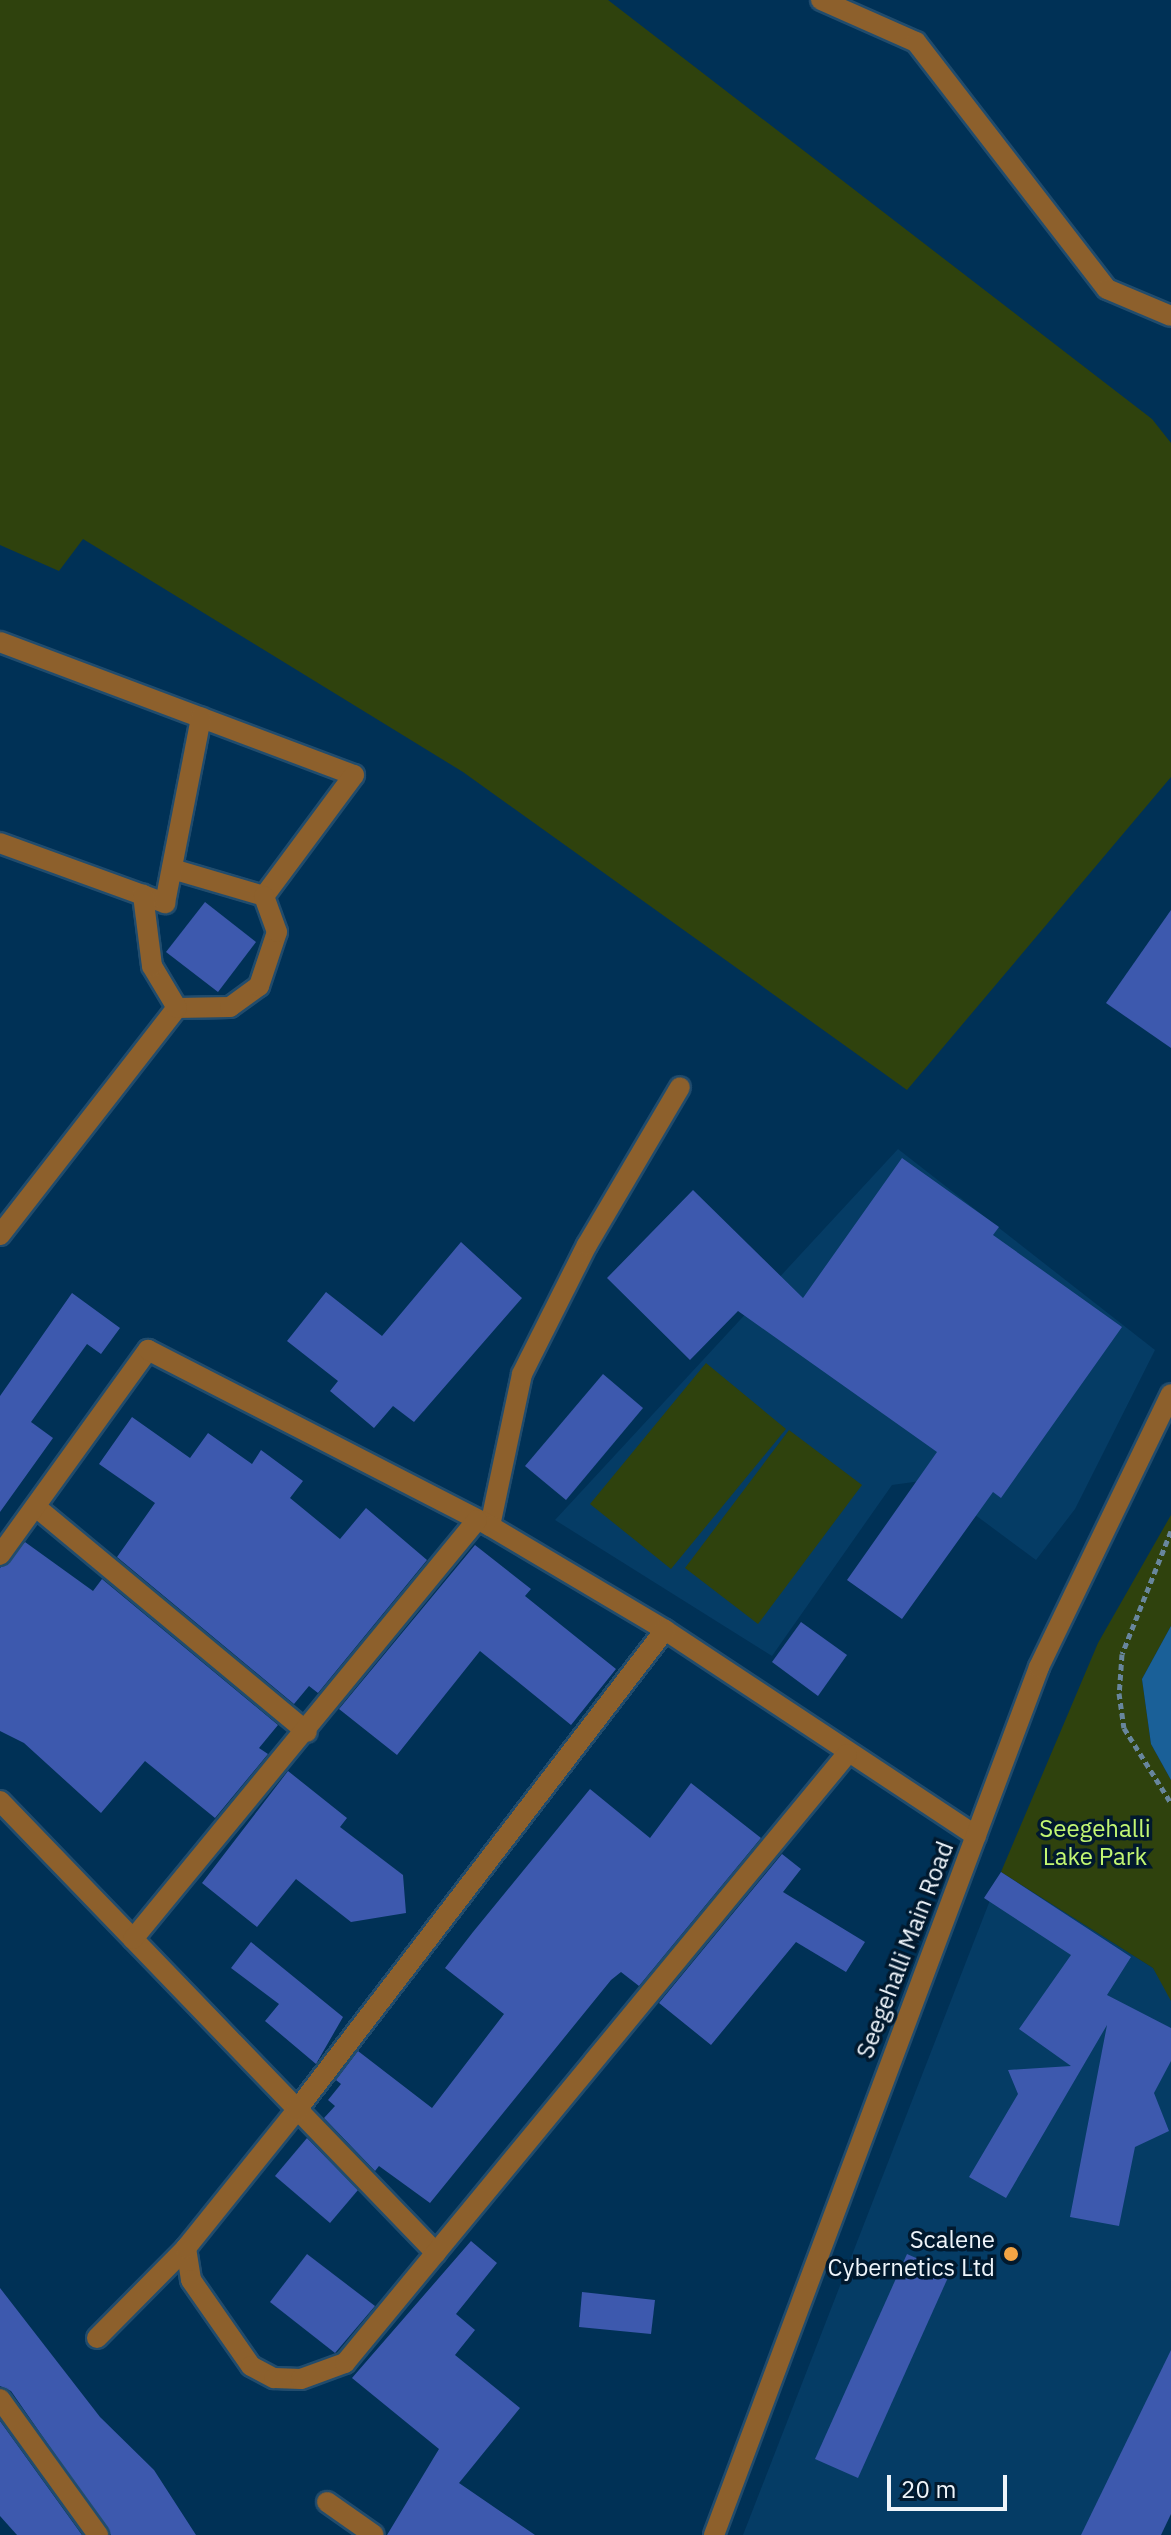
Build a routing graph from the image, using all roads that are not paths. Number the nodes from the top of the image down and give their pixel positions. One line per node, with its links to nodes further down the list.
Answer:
1 (821, 0): 2 (street)
2 (1171, 316)
3 (0, 642): 4 (street)
4 (201, 717): 6 (street); 8 (street)
5 (0, 843): 7 (street)
6 (172, 869): 7 (street); 8 (street)
7 (143, 895): 9 (street)
8 (264, 896): 9 (street)
9 (177, 1008): 11 (street)
10 (680, 1087): 14 (street)
11 (0, 1235)
12 (1171, 1394): 20 (street, Seegehalli Main Road)
13 (36, 1507): 14 (street); 15 (street); 17 (street)
14 (483, 1523): 16 (street); 17 (street)
15 (0, 1555)
16 (665, 1630): 18 (street); 22 (street)
17 (307, 1732): 21 (street)
18 (847, 1754): 20 (street); 24 (street)
19 (0, 1801): 21 (street)
20 (976, 1836): 30 (street, Seegehalli Main Road)
21 (133, 1939): 22 (street)
22 (296, 2111): 23 (street); 24 (street)
23 (186, 2248): 24 (street); 25 (street)
24 (436, 2253)
25 (97, 2338)
26 (0, 2399): 28 (street)
27 (327, 2502): 29 (street)
28 (98, 2535)
29 (374, 2535)
30 (714, 2535)

